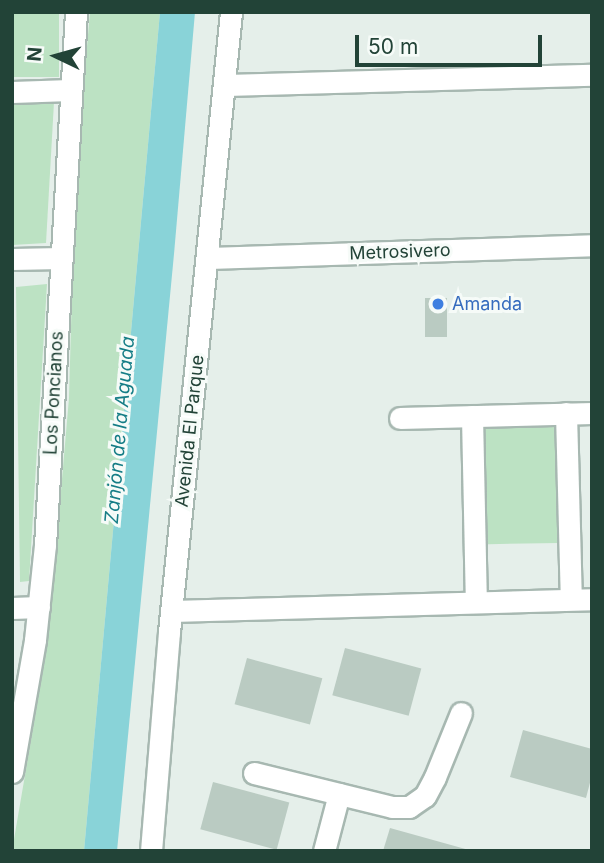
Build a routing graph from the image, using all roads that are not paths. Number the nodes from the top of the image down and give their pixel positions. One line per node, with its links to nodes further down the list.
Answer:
1 (76, 12): 5 (street, Los Poncianos)
2 (231, 12): 4 (street, Avenida El Parque)
3 (592, 75): 4 (street)
4 (226, 85): 9 (street, Avenida El Parque)
5 (70, 90): 6 (street); 8 (street, Los Poncianos)
6 (12, 92)
7 (592, 245): 9 (street, Metrosivero)
8 (61, 258): 10 (street); 17 (street, Los Poncianos)
9 (209, 258): 19 (street, Avenida El Parque)
10 (12, 259)
11 (566, 413): 12 (street); 13 (street); 15 (street)
12 (592, 413)
13 (472, 416): 14 (street); 16 (street)
14 (400, 418)
15 (581, 599): 16 (street)
16 (476, 602): 19 (street)
17 (39, 607): 18 (street); 21 (street, Los Poncianos)
18 (12, 608)
19 (172, 611): 24 (street, Avenida El Parque)
20 (461, 713): 23 (street)
21 (12, 772)
22 (254, 773): 23 (street)
23 (339, 794): 25 (street)
24 (151, 851)
25 (324, 851)

